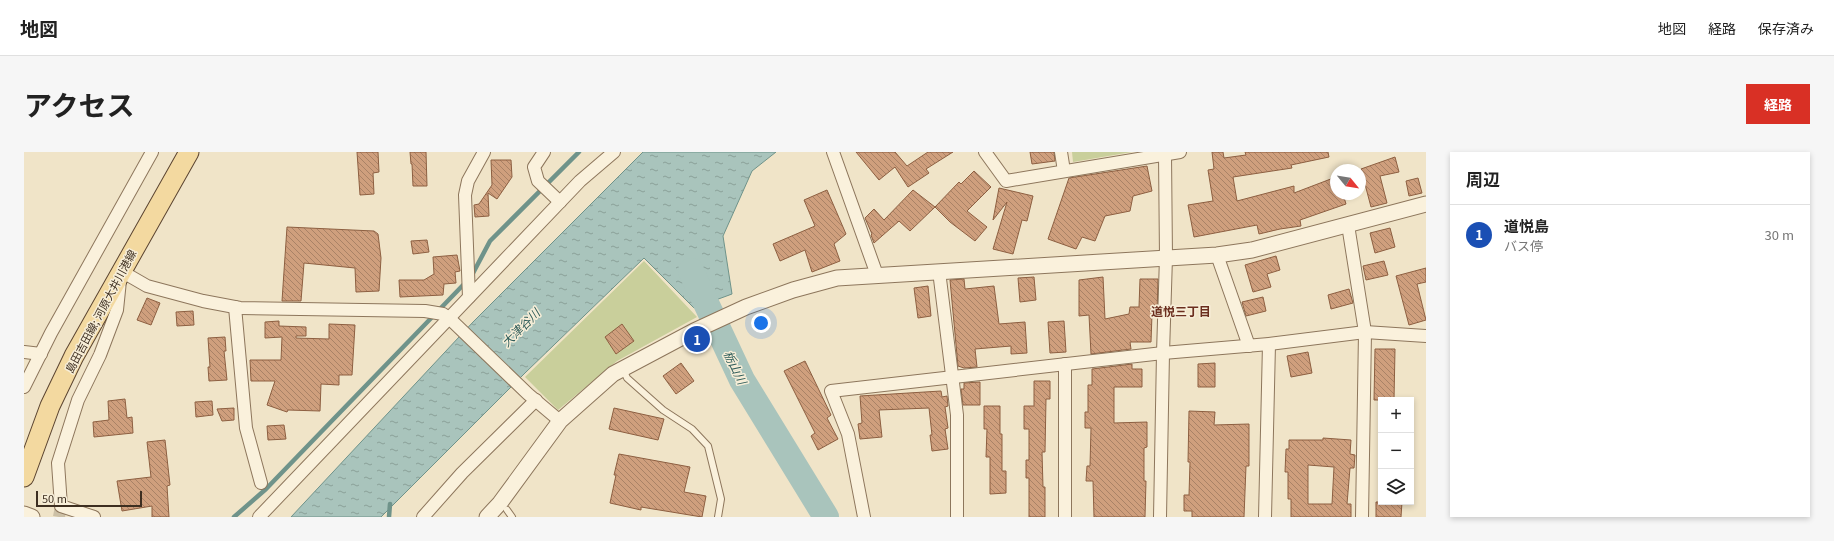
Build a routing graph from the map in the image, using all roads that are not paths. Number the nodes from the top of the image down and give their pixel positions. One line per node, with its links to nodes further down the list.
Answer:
1 (152, 152): 29 (street)
2 (189, 152): 17 (main road, 島田吉田線; 河原大井川港線)
3 (484, 152): 20 (street)
4 (544, 152): 12 (street)
5 (614, 152): 12 (street)
6 (833, 152): 19 (street)
7 (985, 152): 11 (street)
8 (1061, 152): 11 (street)
9 (1180, 152): 10 (street)
10 (1165, 154): 11 (street); 16 (street)
11 (1064, 171)
12 (560, 202): 20 (street)
13 (1426, 204): 14 (street)
14 (1348, 225): 15 (street); 23 (street)
15 (1217, 255): 16 (street); 26 (street)
16 (1166, 257): 18 (street); 28 (street)
17 (121, 271): 21 (street); 36 (main road, 島田吉田線; 河原大井川港線); 41 (street)
18 (939, 271): 19 (street); 32 (street)
19 (877, 275): 31 (street)
20 (469, 297): 22 (street)
21 (235, 307): 22 (street); 37 (street)
22 (449, 318): 34 (street); 42 (street)
23 (1365, 332): 24 (street); 25 (street); 52 (street)
24 (1426, 336)
25 (1269, 344): 26 (street); 51 (street)
26 (1249, 346): 28 (street)
27 (24, 352): 29 (street)
28 (1163, 353): 30 (street); 50 (street)
29 (41, 354): 33 (street)
30 (1065, 364): 32 (street); 49 (street)
31 (623, 369): 35 (street); 46 (lane)
32 (953, 378): 47 (street); 48 (street)
33 (24, 387)
34 (532, 397): 35 (street); 43 (street)
35 (560, 421): 44 (street)
36 (24, 478)
37 (261, 483)
38 (507, 510): 45 (lane)
39 (24, 514): 40 (street)
40 (32, 517)
41 (94, 517)
42 (259, 517)
43 (423, 517)
44 (486, 517)
45 (512, 517)
46 (718, 517)
47 (864, 517)
48 (957, 517)
49 (1065, 517)
50 (1160, 517)
51 (1264, 517)
52 (1362, 517)

